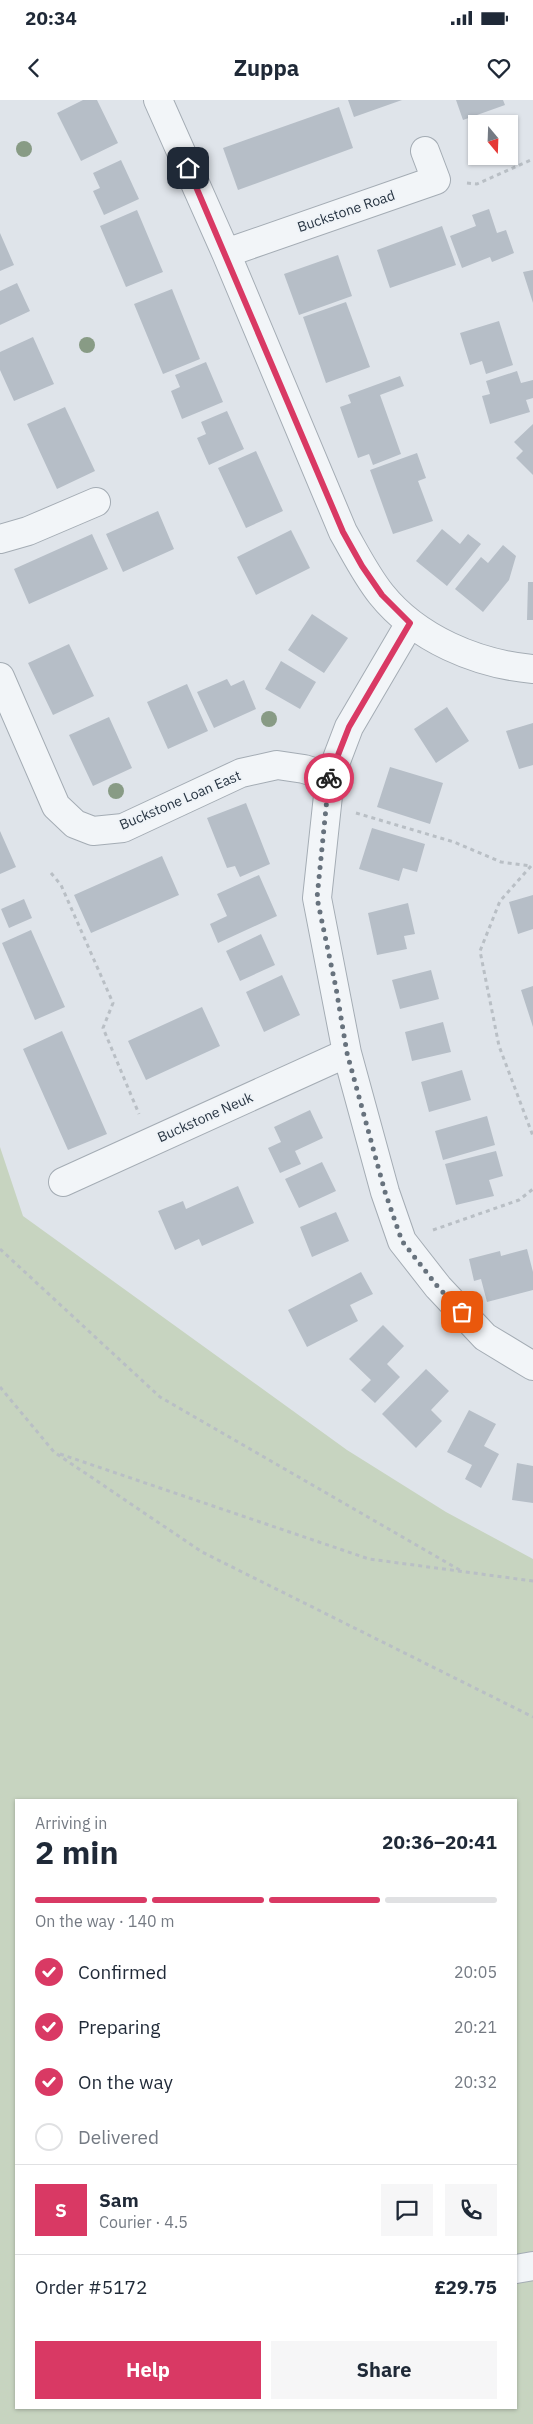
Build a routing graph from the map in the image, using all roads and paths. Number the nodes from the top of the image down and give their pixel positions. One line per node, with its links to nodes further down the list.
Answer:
1 (158, 100): 5 (street)
2 (425, 151): 4 (street)
3 (533, 159): 4 (path)
4 (436, 180): 5 (street, Buckstone Road)
5 (226, 253): 8 (street)
6 (96, 502): 7 (street)
7 (0, 539)
8 (410, 623): 9 (street); 11 (street)
9 (533, 669)
10 (0, 678): 11 (street, Buckstone Loan East)
11 (330, 777): 12 (street)
12 (326, 804): 13 (path); 15 (street)
13 (532, 866): 16 (path)
14 (51, 873): 17 (path)
15 (347, 1053): 17 (street, Buckstone Neuk); 20 (street)
16 (533, 1136)
17 (151, 1142): 18 (street, Buckstone Neuk)
18 (63, 1182)
19 (533, 1189): 20 (path)
20 (402, 1241): 22 (street)
21 (0, 1249): 25 (path)
22 (533, 1366)
23 (0, 1387): 24 (path)
24 (54, 1452): 25 (path); 27 (path)
25 (463, 1572): 26 (path)
26 (533, 1582)
27 (533, 1717)
28 (533, 2266): 29 (street)
29 (517, 2269)

